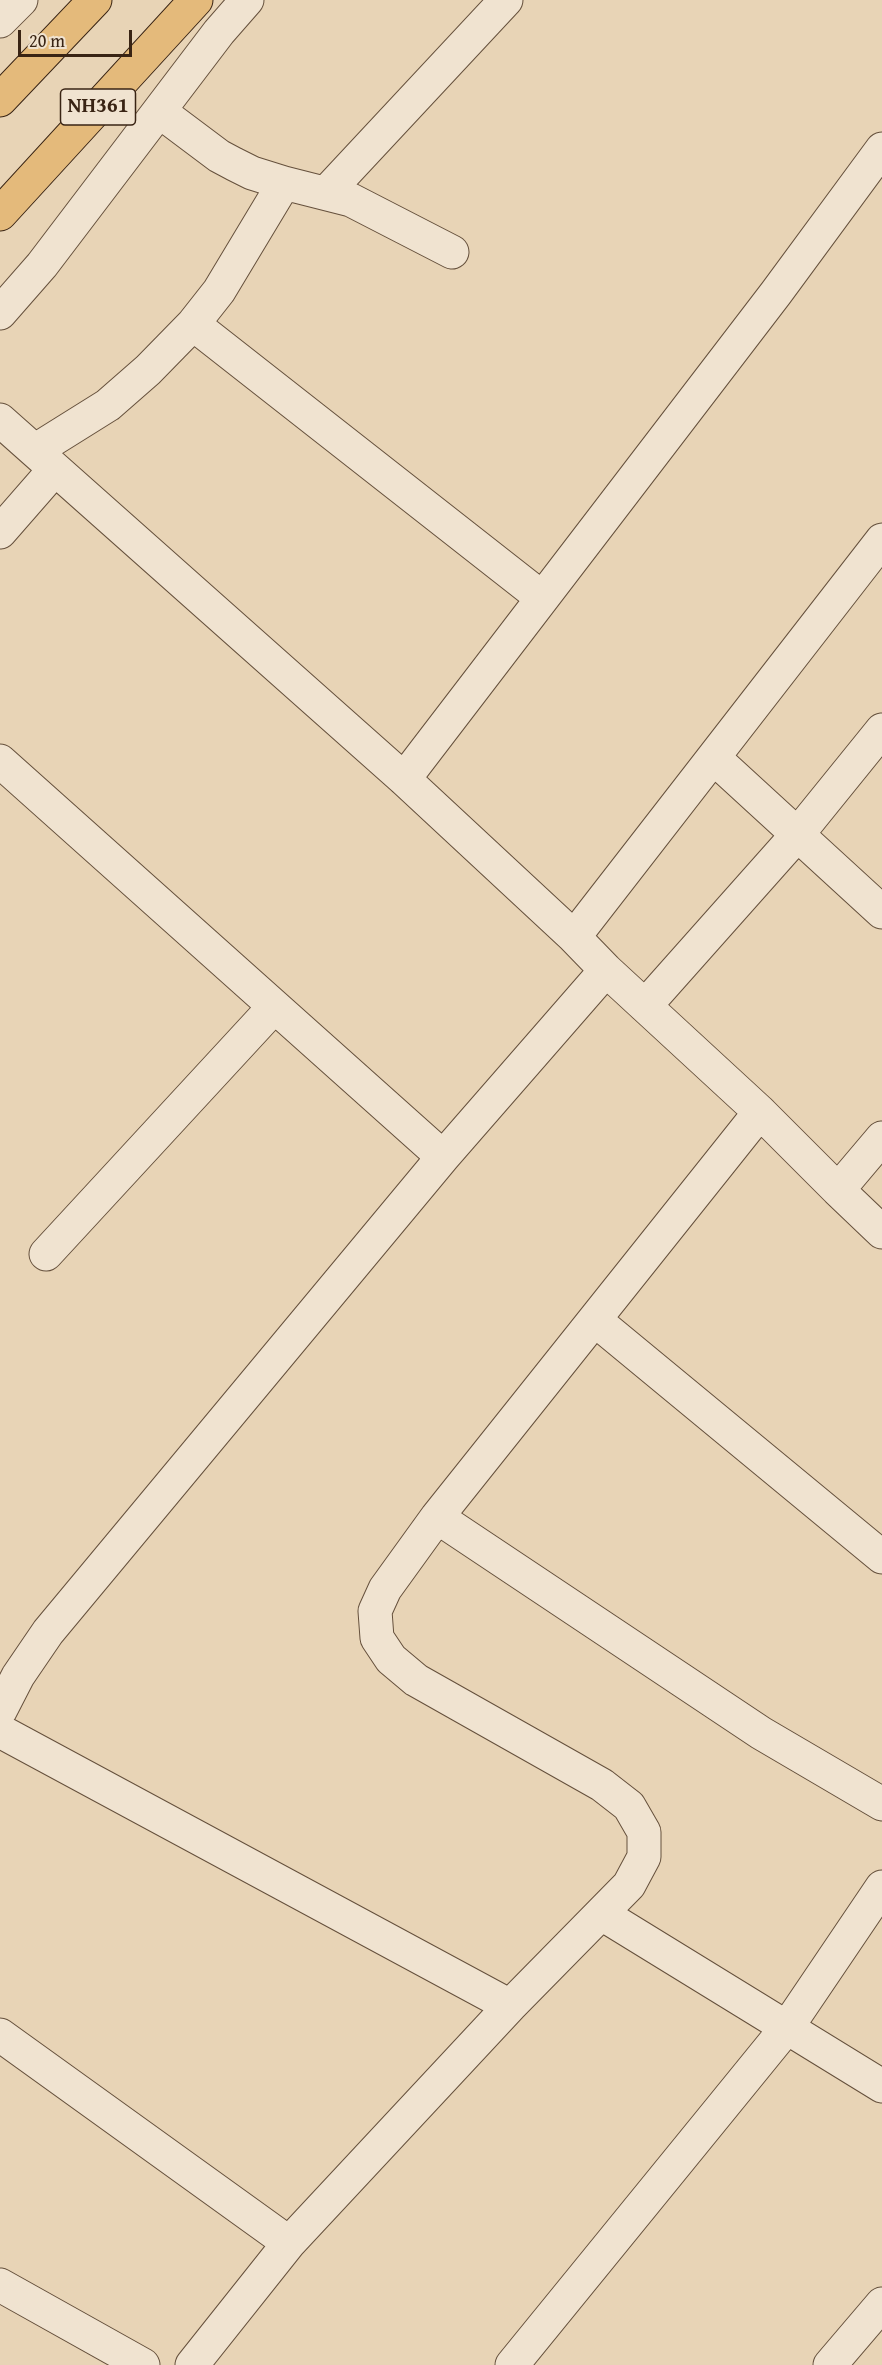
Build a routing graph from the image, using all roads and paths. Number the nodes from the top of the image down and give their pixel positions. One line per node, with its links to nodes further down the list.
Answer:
1 (21, 0): 6 (street)
2 (95, 0): 7 (highway)
3 (196, 0): 12 (highway, NH361)
4 (247, 0): 8 (street)
5 (506, 0): 11 (street)
6 (0, 21)
7 (0, 100)
8 (159, 111): 10 (street); 14 (street)
9 (882, 149): 20 (street)
10 (284, 183): 11 (street); 15 (street)
11 (326, 193): 13 (street)
12 (0, 214)
13 (452, 252)
14 (0, 313)
15 (193, 324): 17 (street); 20 (street)
16 (0, 420): 17 (street)
17 (45, 460): 18 (street); 24 (street)
18 (0, 532)
19 (882, 540): 22 (street)
20 (541, 597): 24 (street)
21 (882, 730): 25 (street)
22 (714, 758): 25 (street); 27 (street)
23 (0, 761): 30 (street)
24 (404, 779): 27 (street)
25 (797, 835): 26 (street); 29 (street)
26 (882, 912)
27 (574, 937): 28 (street)
28 (606, 970): 29 (street); 33 (street)
29 (645, 1006): 31 (street)
30 (274, 1007): 33 (street); 36 (street)
31 (760, 1112): 34 (street); 37 (street)
32 (882, 1138): 34 (street)
33 (443, 1157): 40 (street)
34 (838, 1190): 35 (street)
35 (882, 1232)
36 (46, 1254)
37 (595, 1320): 38 (street); 39 (street)
38 (437, 1516): 42 (street); 44 (street)
39 (882, 1557)
40 (0, 1711)
41 (0, 1731): 45 (street)
42 (882, 1804)
43 (882, 1887): 46 (street)
44 (602, 1914): 45 (street); 46 (street)
45 (510, 2006): 49 (street)
46 (788, 2026): 48 (street); 54 (street)
47 (0, 2035): 49 (street)
48 (882, 2086)
49 (289, 2243): 53 (street)
50 (0, 2285): 52 (street)
51 (882, 2304): 55 (street)
52 (143, 2365)
53 (192, 2365)
54 (512, 2365)
55 (830, 2365)

